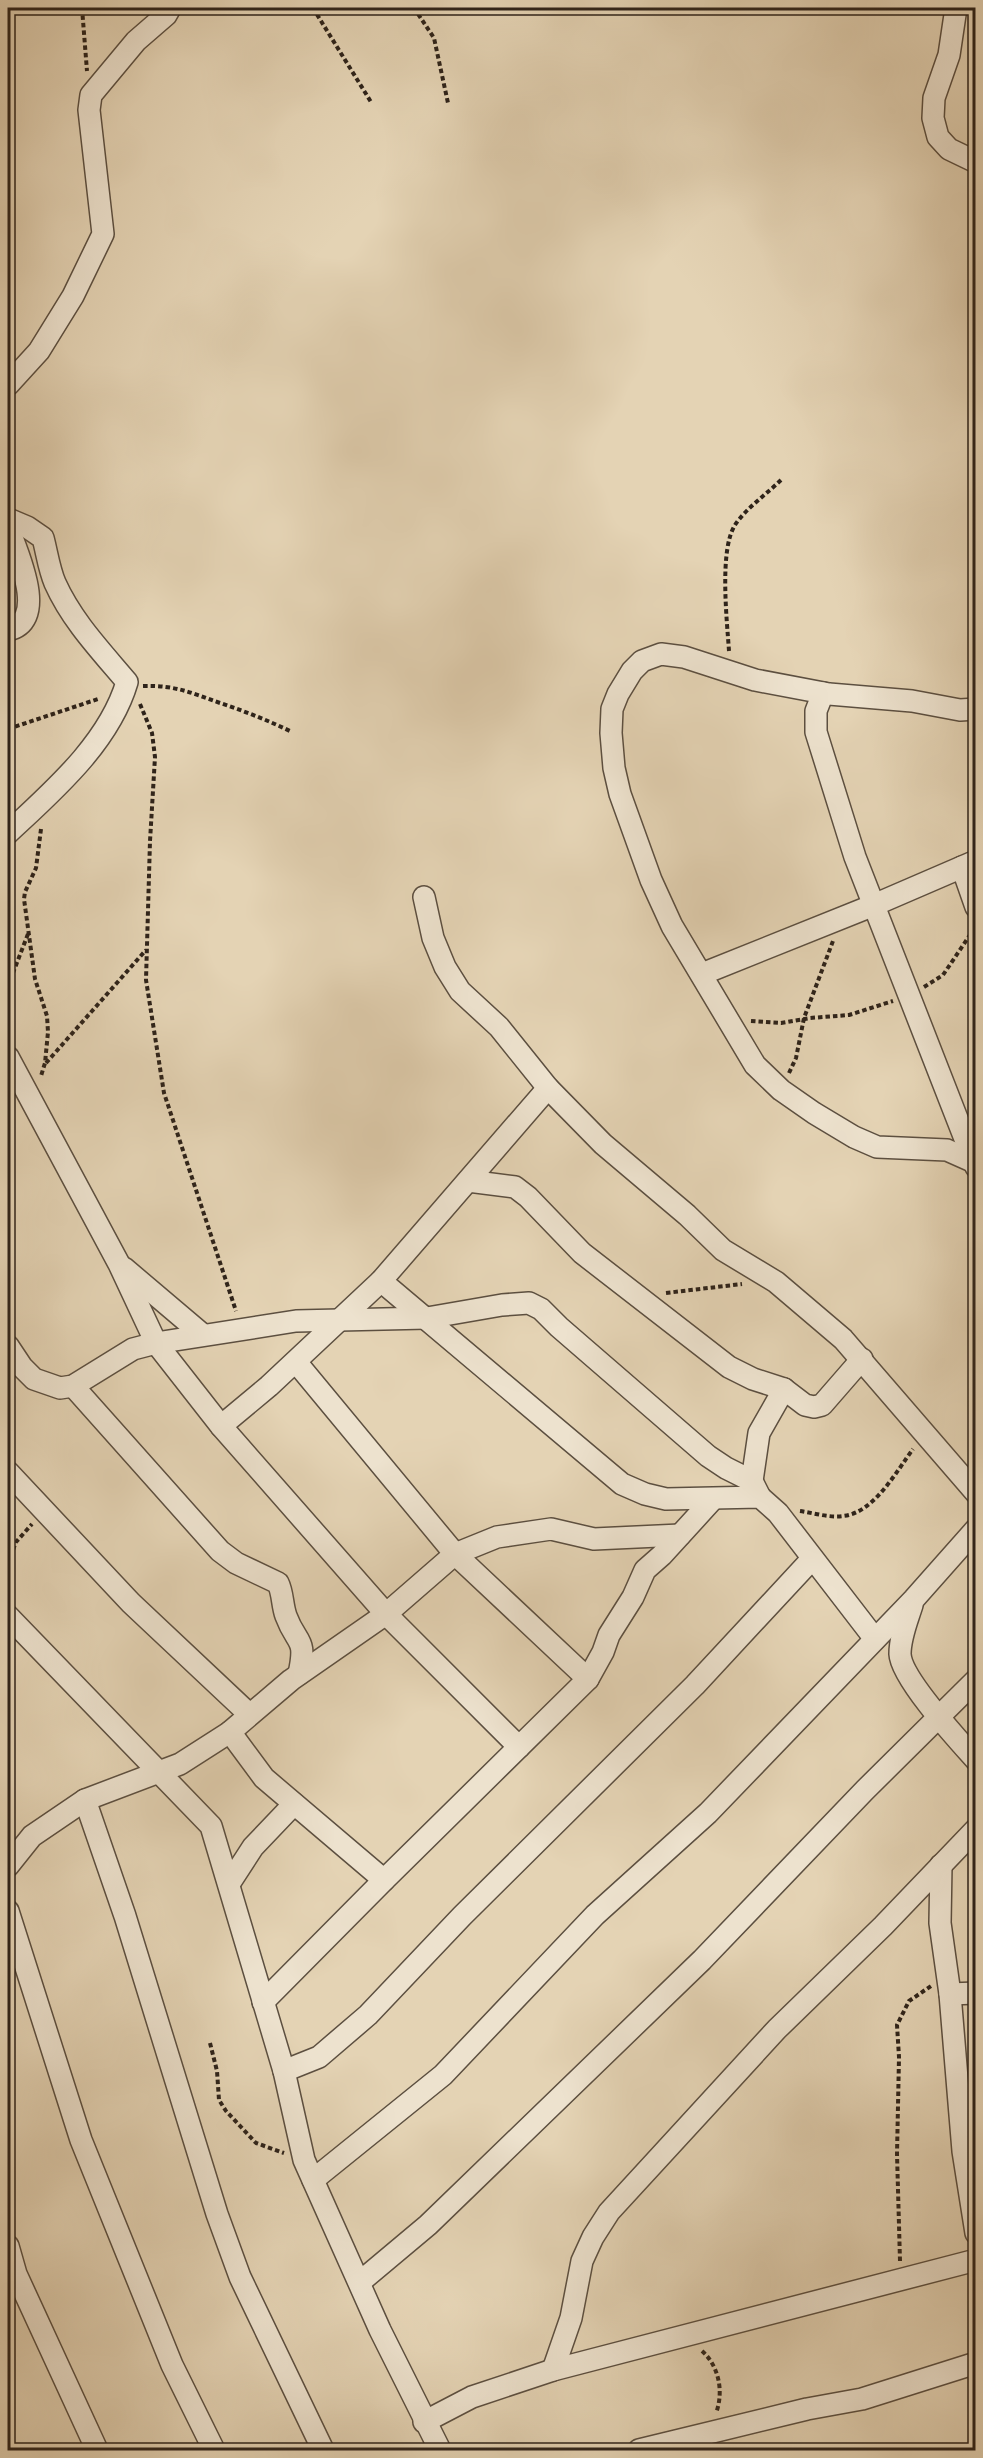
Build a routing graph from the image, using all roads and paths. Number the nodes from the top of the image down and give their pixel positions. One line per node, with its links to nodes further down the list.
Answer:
1 (82, 8): 6 (path)
2 (170, 8): 6 (street)
3 (313, 8): 7 (path)
4 (414, 8): 8 (path)
5 (956, 8): 9 (street)
6 (89, 102): 10 (street)
7 (371, 102)
8 (448, 103)
9 (975, 162)
10 (8, 385)
11 (782, 479): 15 (path)
12 (8, 519): 16 (street)
13 (8, 527): 14 (street)
14 (8, 630)
15 (730, 673): 17 (street); 31 (street)
16 (128, 687): 19 (path); 20 (path); 22 (street); 30 (path)
17 (824, 693): 18 (street); 25 (street)
18 (975, 709)
19 (8, 729)
20 (290, 730)
21 (41, 828): 29 (path)
22 (8, 833)
23 (969, 864): 25 (street); 26 (street)
24 (424, 897): 38 (street)
25 (874, 905): 27 (street); 33 (street)
26 (975, 907)
27 (842, 918): 31 (street); 35 (path)
28 (975, 926): 33 (path)
29 (29, 930): 32 (path); 37 (path)
30 (147, 948): 37 (path); 49 (path)
31 (702, 974): 34 (street)
32 (8, 979)
33 (910, 995): 35 (path); 41 (street)
34 (726, 1017): 35 (path); 39 (street)
35 (804, 1018): 39 (path)
36 (8, 1057): 40 (street)
37 (45, 1063): 40 (path)
38 (548, 1088): 42 (street); 45 (street)
39 (781, 1090): 41 (street)
40 (33, 1102): 43 (street)
41 (974, 1164)
42 (468, 1181): 44 (street); 46 (street)
43 (119, 1264): 50 (street); 51 (street)
44 (381, 1281): 47 (street); 48 (street)
45 (776, 1282): 46 (path); 53 (street)
46 (638, 1297): 56 (street)
47 (428, 1318): 48 (street); 61 (street); 62 (street)
48 (340, 1320): 49 (street); 54 (street)
49 (242, 1329): 50 (street)
50 (203, 1335): 51 (street)
51 (156, 1342): 55 (street); 57 (street)
52 (8, 1346): 55 (street)
53 (862, 1359): 56 (street); 58 (street)
54 (296, 1362): 57 (street); 66 (street)
55 (74, 1386): 73 (street)
56 (784, 1389): 61 (street)
57 (221, 1426): 70 (street)
58 (926, 1433): 60 (street); 61 (path)
59 (8, 1472): 63 (street)
60 (975, 1493)
61 (762, 1495): 62 (street); 67 (street)
62 (713, 1499): 65 (street)
63 (43, 1509): 68 (path); 76 (street)
64 (975, 1529): 69 (street)
65 (680, 1535): 66 (street); 74 (street)
66 (455, 1554): 70 (street); 74 (street)
67 (812, 1559): 72 (street); 94 (street)
68 (8, 1564)
69 (914, 1599): 72 (street); 77 (street)
70 (386, 1614): 73 (street); 79 (street)
71 (8, 1616): 81 (street)
72 (875, 1639): 96 (street)
73 (299, 1674): 76 (street)
74 (588, 1679): 79 (street)
75 (975, 1680): 77 (street)
76 (249, 1714): 78 (street)
77 (939, 1717): 80 (street); 101 (street)
78 (230, 1732): 81 (street); 83 (street)
79 (519, 1747): 87 (street)
80 (975, 1760)
81 (160, 1772): 82 (street); 88 (street)
82 (85, 1800): 86 (street); 109 (street)
83 (294, 1804): 87 (street); 88 (street)
84 (975, 1829): 85 (street)
85 (941, 1864): 90 (street); 104 (street)
86 (8, 1866)
87 (384, 1880): 92 (street)
88 (229, 1884): 92 (street)
89 (8, 1911): 108 (street)
90 (949, 1986): 91 (street); 97 (street); 100 (path)
91 (975, 1993)
92 (263, 2002): 94 (street)
93 (210, 2043): 95 (path)
94 (284, 2071): 95 (street)
95 (304, 2160): 96 (street)
96 (313, 2180): 101 (street)
97 (975, 2233)
98 (8, 2246): 107 (street)
99 (975, 2260): 100 (street)
100 (901, 2279): 102 (street)
101 (360, 2282): 105 (street)
102 (674, 2338): 104 (street); 106 (path)
103 (975, 2363): 106 (street)
104 (553, 2370): 105 (street)
105 (424, 2422): 110 (street)
106 (706, 2434): 111 (street)
107 (97, 2451)
108 (214, 2451)
109 (323, 2451)
110 (440, 2451)
111 (639, 2451)

